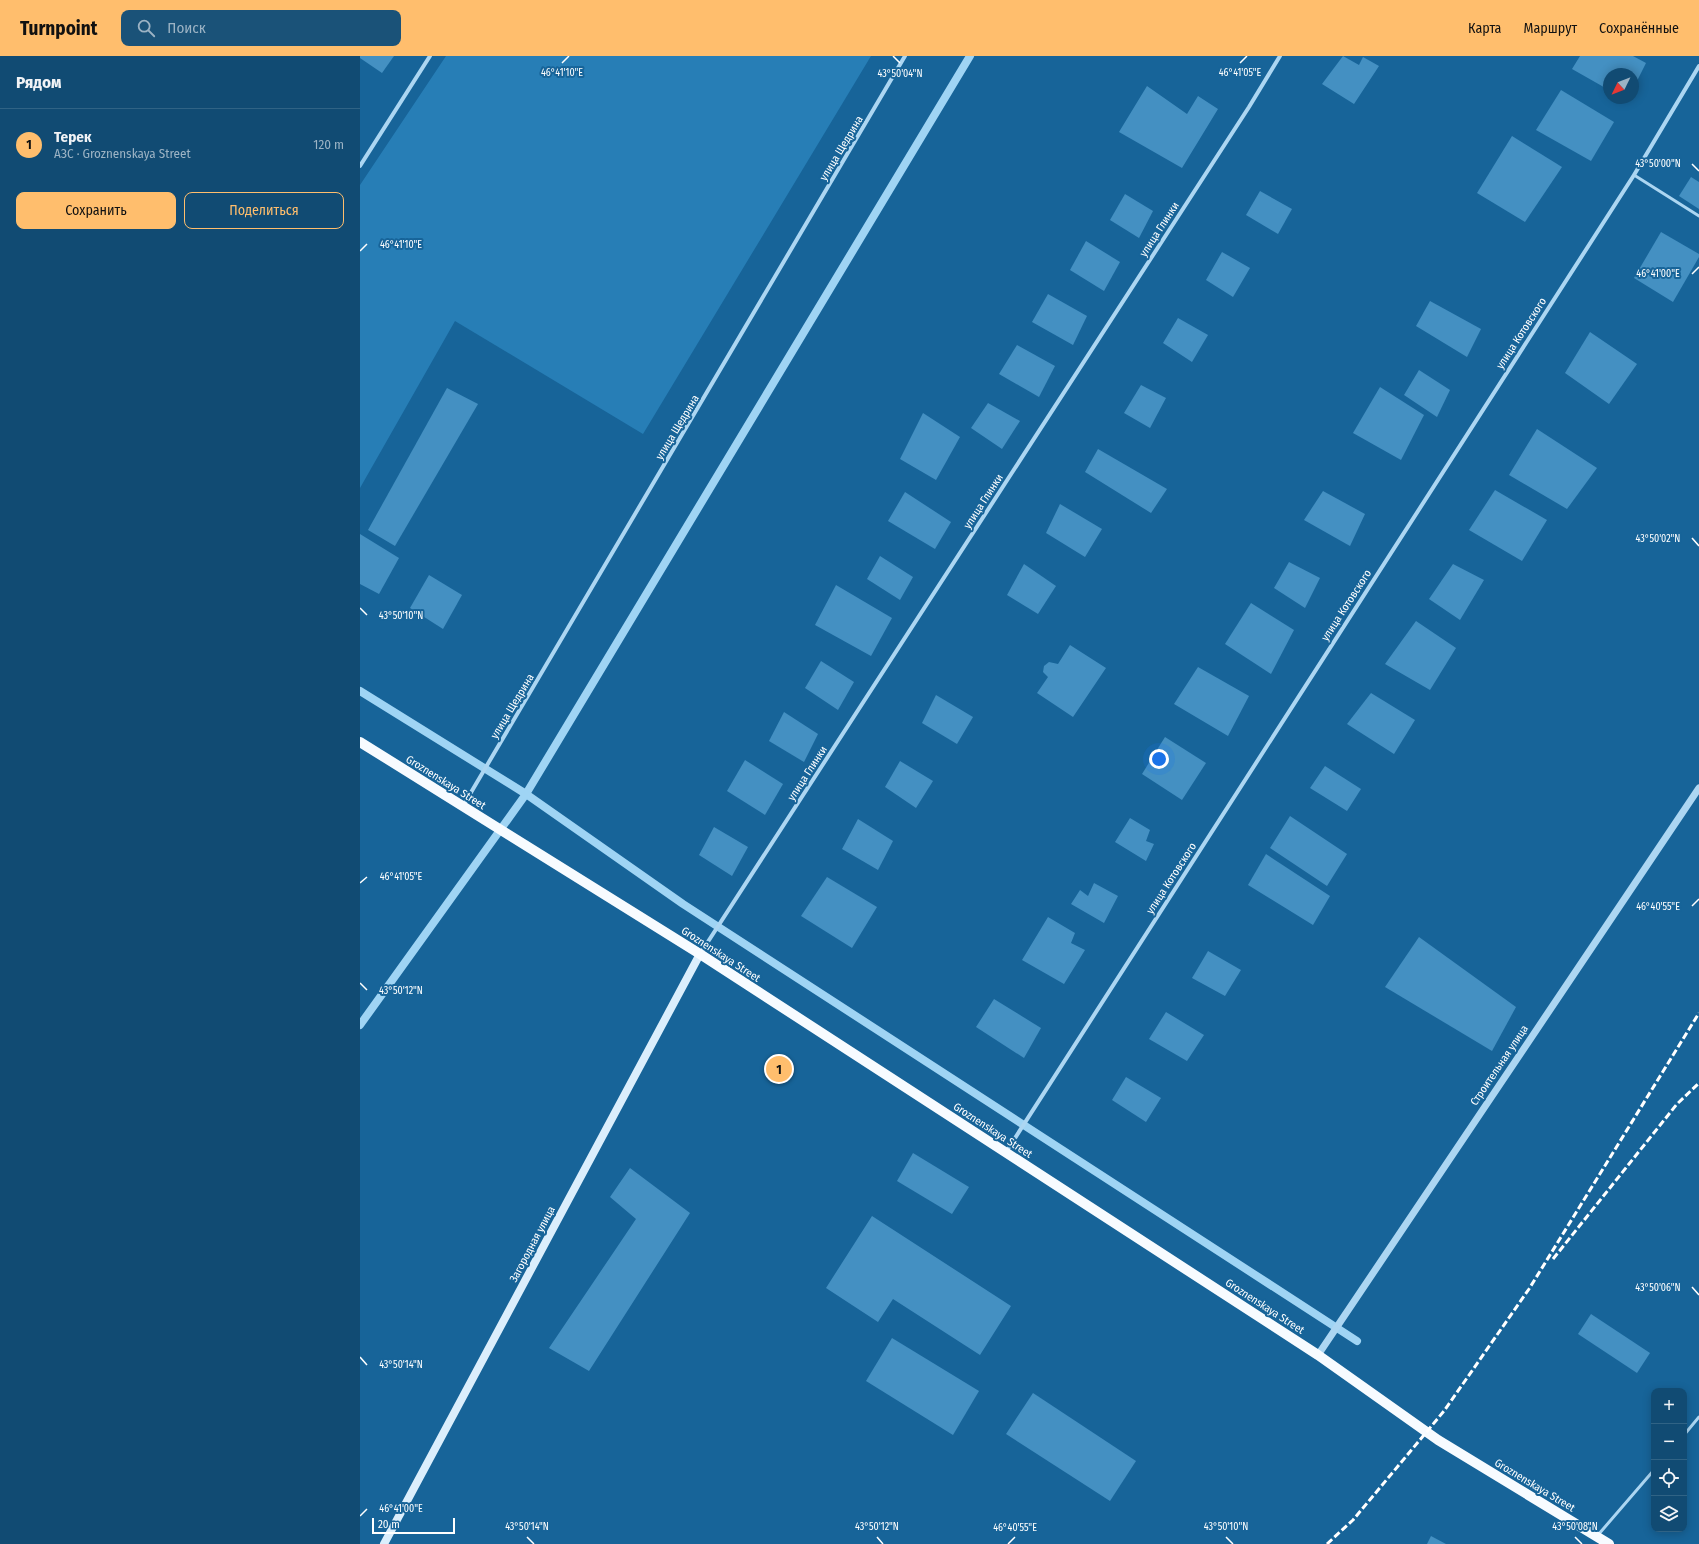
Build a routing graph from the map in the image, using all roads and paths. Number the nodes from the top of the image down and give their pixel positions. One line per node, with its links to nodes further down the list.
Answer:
1 (430, 56): 5 (street)
2 (905, 56): 10 (street, улица Щедрина)
3 (1280, 56): 11 (street, улица Глинки)
4 (1699, 66): 6 (street, улица Котовского)
5 (360, 166)
6 (1634, 175): 7 (lane); 12 (street, улица Котовского)
7 (1699, 216)
8 (360, 742): 10 (main road, Groznenskaya Street)
9 (1699, 788): 13 (street, Строительная улица)
10 (463, 806): 11 (main road, Groznenskaya Street)
11 (700, 954): 12 (main road, Groznenskaya Street); 18 (main road, Загородная улица)
12 (1005, 1152): 13 (main road, Groznenskaya Street)
13 (1318, 1355): 17 (main road, Groznenskaya Street)
14 (1699, 1417): 15 (lane)
15 (1687, 1431)
16 (1651, 1474): 17 (lane)
17 (1597, 1537): 19 (main road, Groznenskaya Street)
18 (384, 1544)
19 (1609, 1544)

